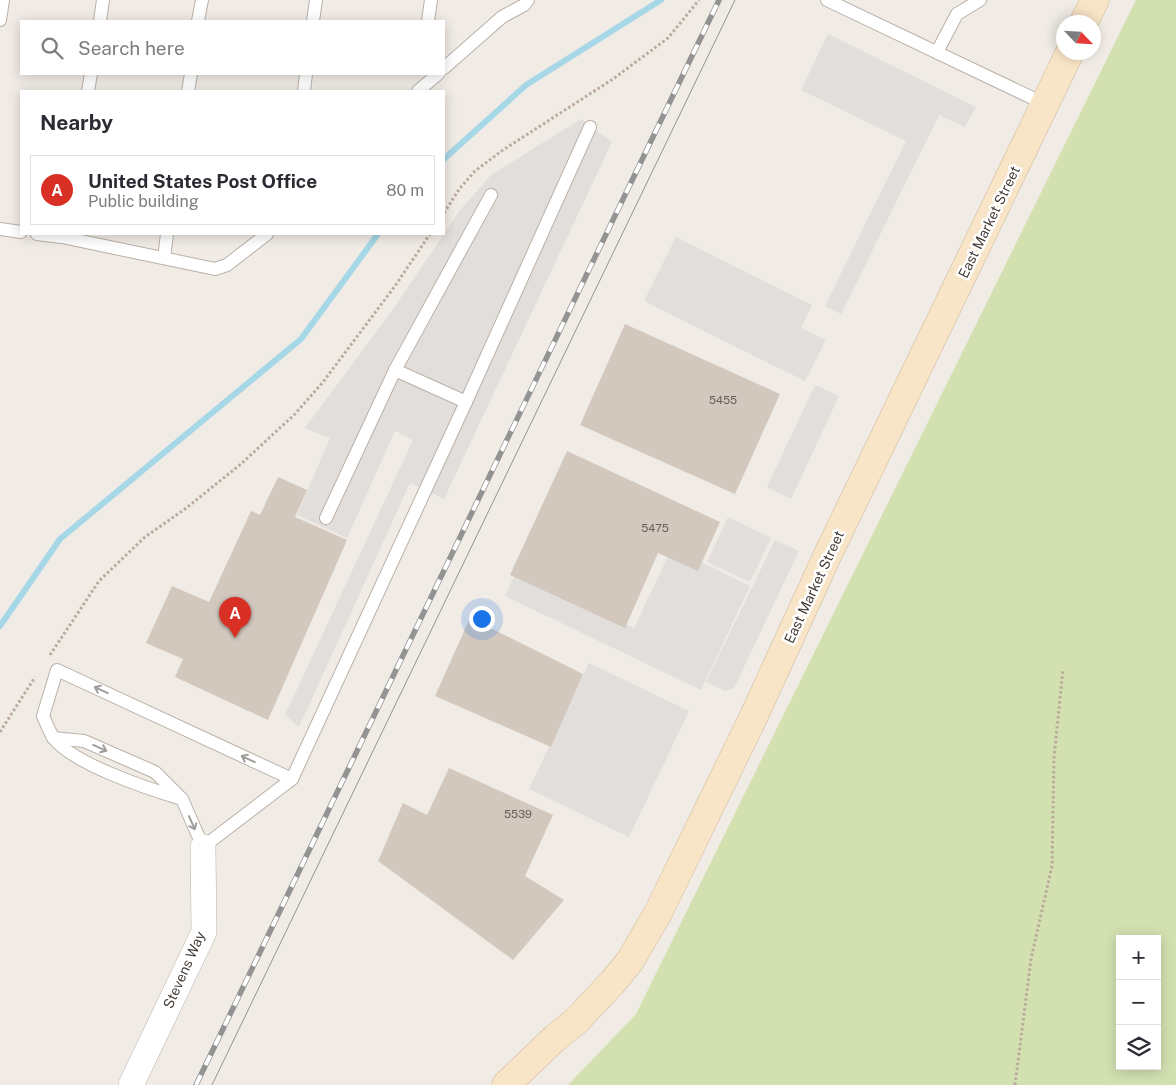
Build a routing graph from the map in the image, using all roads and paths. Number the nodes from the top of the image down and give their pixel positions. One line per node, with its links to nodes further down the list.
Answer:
1 (3, 0): 12 (lane)
2 (103, 0): 13 (lane)
3 (202, 0): 14 (lane)
4 (316, 0): 15 (lane)
5 (431, 0): 16 (lane)
6 (528, 0): 19 (lane)
7 (699, 0): 33 (path)
8 (827, 0): 17 (lane)
9 (980, 0): 17 (lane)
10 (1095, 0): 11 (main road)
11 (1088, 15)
12 (0, 20)
13 (100, 20)
14 (198, 20)
15 (313, 20)
16 (428, 20)
17 (937, 52): 30 (lane)
18 (1066, 60): 30 (main road, East Market Street)
19 (445, 67)
20 (91, 75): 25 (lane)
21 (191, 75): 26 (lane)
22 (306, 75): 27 (lane)
23 (421, 75): 28 (lane)
24 (437, 75): 29 (lane)
25 (88, 90)
26 (188, 90)
27 (304, 90)
28 (418, 90)
29 (419, 90)
30 (1045, 104): 53 (main road, East Market Street)
31 (590, 128): 42 (lane)
32 (491, 195): 41 (lane)
33 (445, 211)
34 (0, 229): 35 (lane)
35 (20, 232)
36 (63, 235): 40 (lane)
37 (167, 235): 40 (lane)
38 (266, 235): 40 (lane)
39 (429, 235): 44 (path)
40 (164, 258)
41 (396, 370): 42 (lane); 43 (lane)
42 (466, 402): 49 (lane)
43 (326, 518)
44 (45, 662)
45 (1063, 669): 54 (path)
46 (40, 670): 47 (path)
47 (0, 732)
48 (53, 738): 49 (lane, one-way to 48); 50 (lane); 50 (lane, one-way to 50)
49 (292, 779): 51 (lane)
50 (182, 799): 51 (lane, one-way to 51)
51 (203, 847): 52 (street, Stevens Way)
52 (131, 1085)
53 (506, 1085)
54 (1015, 1085)

